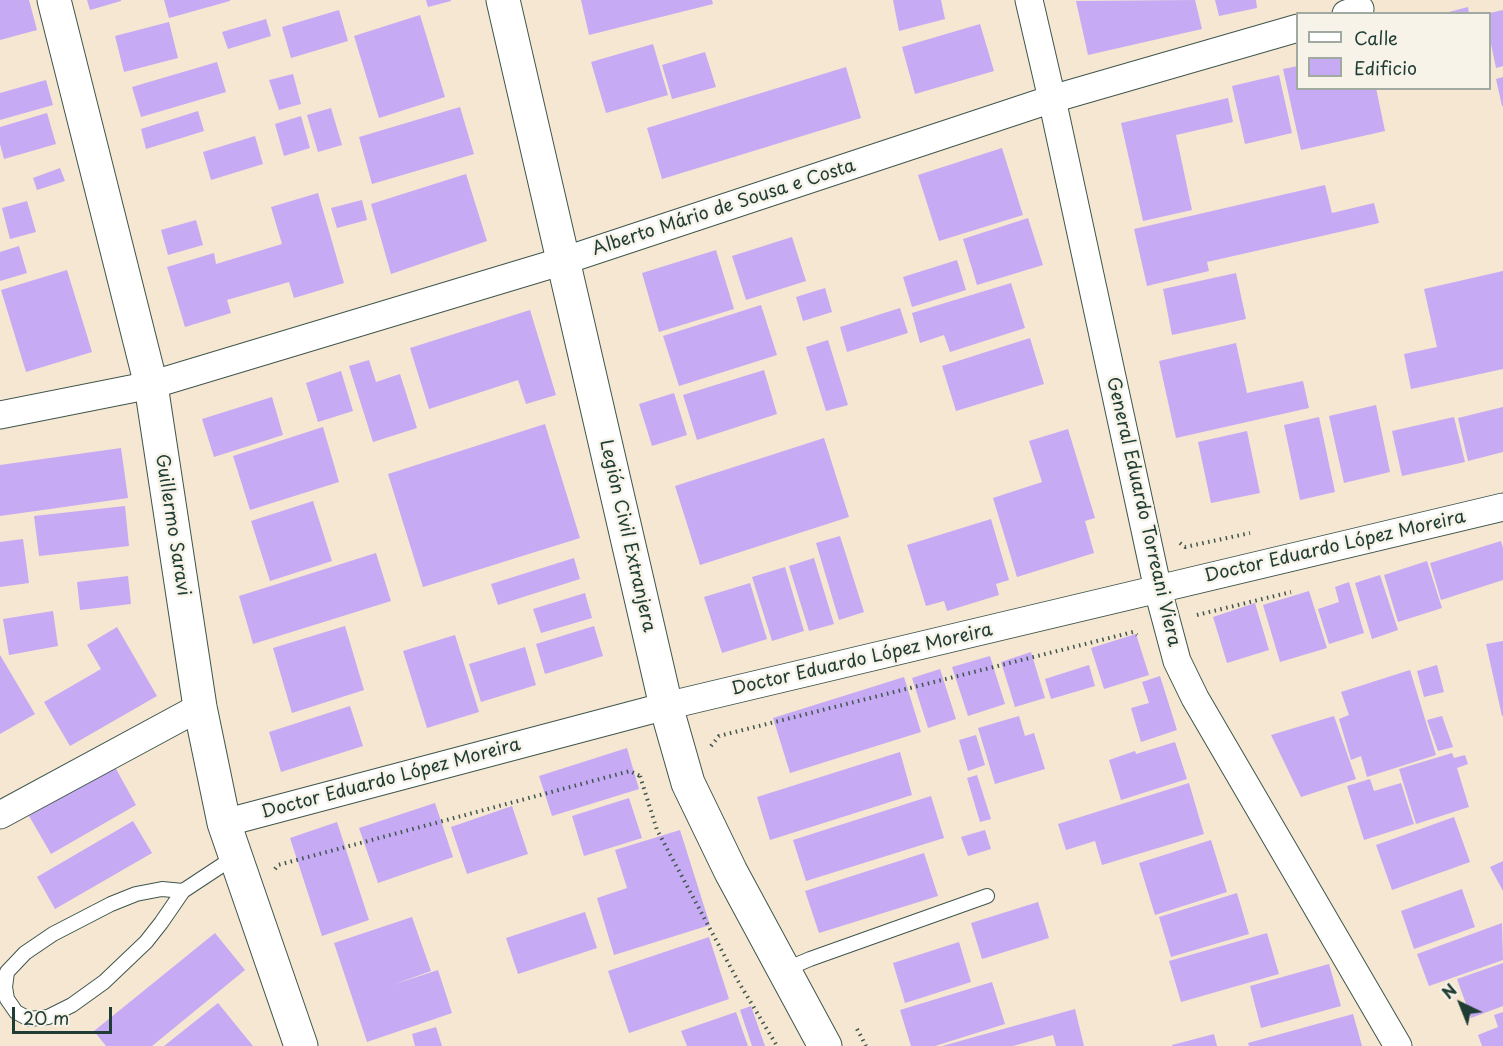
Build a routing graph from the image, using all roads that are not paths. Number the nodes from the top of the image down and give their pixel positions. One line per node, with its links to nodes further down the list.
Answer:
1 (54, 0): 7 (street, Guillermo Saravi)
2 (503, 0): 6 (street, Legión Civil Extranjera)
3 (1029, 0): 5 (street, General Eduardo Torreani Viera)
4 (1296, 29): 5 (street, Alberto Mário de Sousa e Costa)
5 (1052, 99): 6 (street, Alberto Mário de Sousa e Costa); 10 (street, General Eduardo Torreani Viera)
6 (563, 261): 7 (street, Alberto Mário de Sousa e Costa); 12 (street, Legión Civil Extranjera)
7 (151, 385): 8 (street, Alberto Mário de Sousa e Costa); 11 (street, Guillermo Saravi)
8 (0, 415)
9 (1503, 507): 10 (street, Doctor Eduardo López Moreira)
10 (1158, 590): 12 (street, Doctor Eduardo López Moreira); 21 (street, General Eduardo Torreani Viera)
11 (200, 706): 13 (street); 14 (street, Guillermo Saravi)
12 (666, 706): 14 (street, Doctor Eduardo López Moreira); 18 (street, Legión Civil Extranjera)
13 (0, 815)
14 (224, 823): 15 (street, Guillermo Saravi)
15 (236, 856): 16 (lane); 19 (street, Guillermo Saravi)
16 (183, 891): 16 (lane)
17 (987, 896): 18 (lane)
18 (784, 970): 20 (street, Legión Civil Extranjera)
19 (301, 1046)
20 (825, 1046)
21 (1398, 1046)

